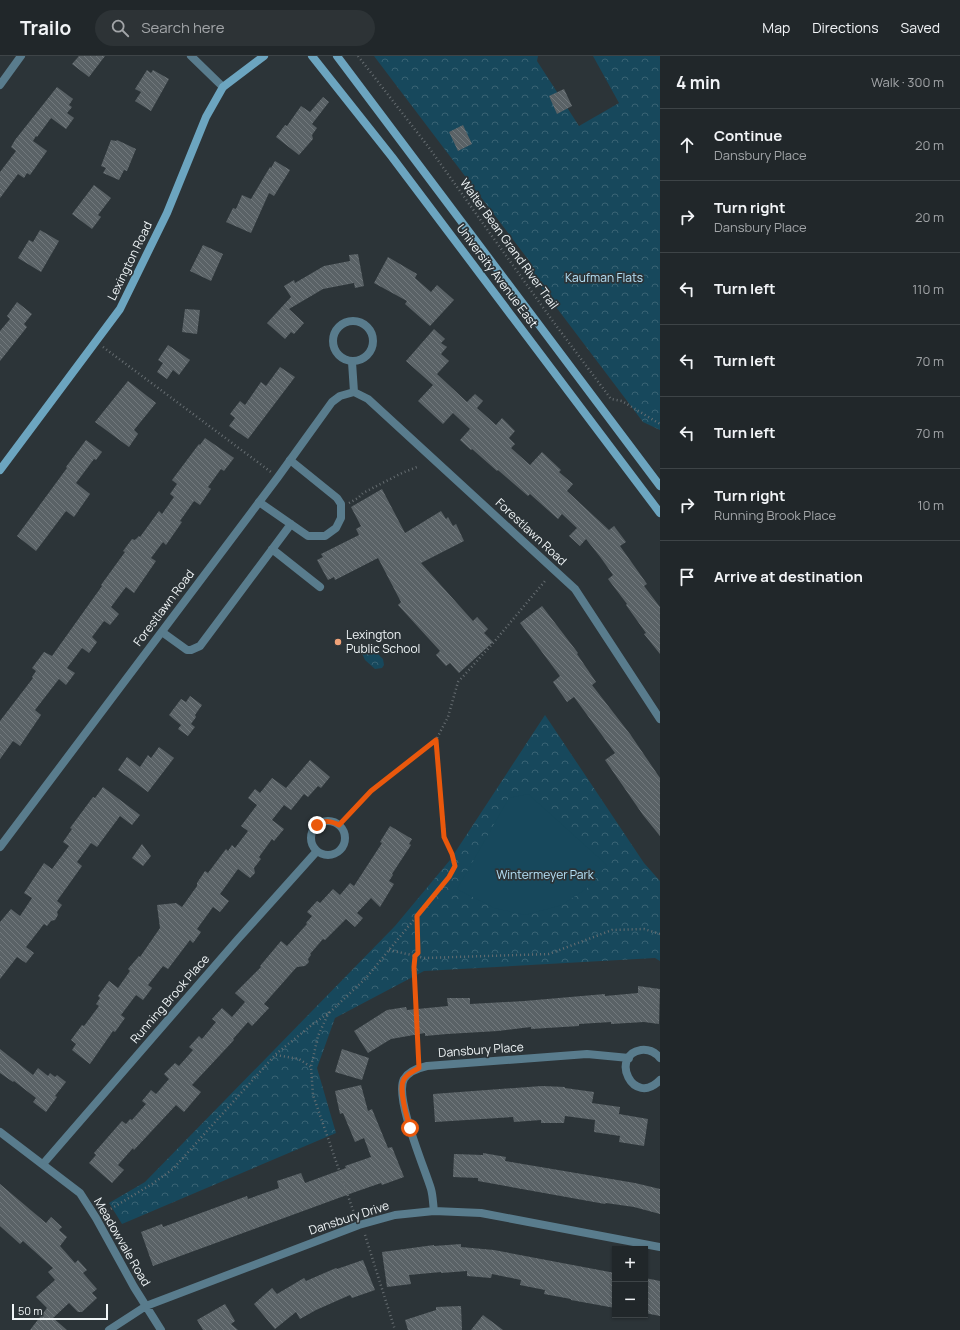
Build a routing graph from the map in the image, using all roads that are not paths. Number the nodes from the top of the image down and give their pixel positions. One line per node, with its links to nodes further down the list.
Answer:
1 (21, 56): 6 (street)
2 (191, 56): 7 (street)
3 (264, 56): 7 (main road, Lexington Road)
4 (312, 56): 14 (main road, University Avenue East)
5 (337, 56): 12 (main road, University Avenue East)
6 (0, 85)
7 (223, 87): 11 (main road, Lexington Road)
8 (352, 362): 8 (street); 9 (street)
9 (354, 392): 10 (street, Forestlawn Road); 19 (street, Forestlawn Road)
10 (290, 460): 13 (street, Forestlawn Road); 15 (street)
11 (0, 470)
12 (660, 486)
13 (259, 502): 15 (street); 18 (street, Forestlawn Road)
14 (660, 513)
15 (291, 524): 16 (street)
16 (272, 549): 17 (street); 18 (street)
17 (320, 587)
18 (162, 632): 20 (street, Forestlawn Road)
19 (660, 719)
20 (0, 847)
21 (317, 851): 21 (street); 26 (street, Running Brook Place)
22 (629, 1058): 23 (street); 24 (street); 27 (street, Dansbury Place)
23 (660, 1058)
24 (660, 1080)
25 (0, 1132): 26 (street, Meadowvale Road)
26 (42, 1164): 29 (street, Meadowvale Road)
27 (434, 1211): 28 (street, Dansbury Drive); 29 (street, Dansbury Drive)
28 (660, 1247)
29 (146, 1306): 30 (street, Dansbury Drive); 31 (street, Meadowvale Road)
30 (109, 1330)
31 (161, 1330)

